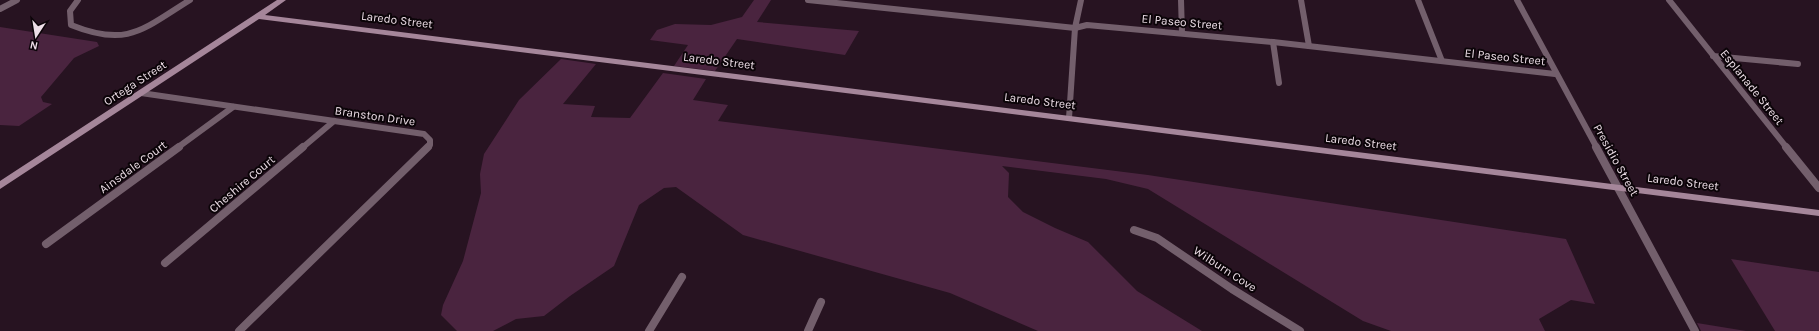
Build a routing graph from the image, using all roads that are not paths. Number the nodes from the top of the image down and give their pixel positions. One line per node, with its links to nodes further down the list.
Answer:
1 (17, 0): 12 (street)
2 (78, 0): 3 (street)
3 (190, 0)
4 (282, 0): 13 (street, Ortega Street)
5 (808, 0): 14 (street, El Paseo Street)
6 (1082, 0): 14 (street)
7 (1181, 0): 15 (street)
8 (1301, 0): 17 (street)
9 (1418, 0): 19 (street)
10 (1517, 0): 21 (street, Presidio Street)
11 (1669, 0): 18 (street, Esplanade Street)
12 (0, 9)
13 (258, 16): 23 (street, Ortega Street); 25 (street, Laredo Street)
14 (1076, 28): 15 (street, El Paseo Street); 25 (street)
15 (1182, 33): 16 (street, El Paseo Street)
16 (1273, 42): 17 (street, El Paseo Street); 22 (street)
17 (1309, 46): 19 (street, El Paseo Street)
18 (1713, 56): 20 (street); 29 (street, Esplanade Street)
19 (1442, 61): 21 (street, El Paseo Street)
20 (1798, 64)
21 (1555, 74): 28 (street, Presidio Street)
22 (1279, 83)
23 (141, 93): 24 (street, Branston Drive); 27 (street, Ortega Street)
24 (233, 107): 26 (street, Branston Drive); 32 (street, Ainsdale Court)
25 (1069, 118): 28 (street, Laredo Street)
26 (334, 122): 33 (street, Cheshire Court); 36 (street, Branston Drive)
27 (0, 186)
28 (1619, 188): 30 (street, Laredo Street); 40 (street, Presidio Street)
29 (1819, 188)
30 (1819, 213)
31 (1134, 230): 39 (street, Wilburn Cove)
32 (46, 244)
33 (165, 263)
34 (682, 277): 37 (street)
35 (821, 302): 38 (street)
36 (239, 331)
37 (649, 331)
38 (808, 331)
39 (1300, 331)
40 (1695, 331)

